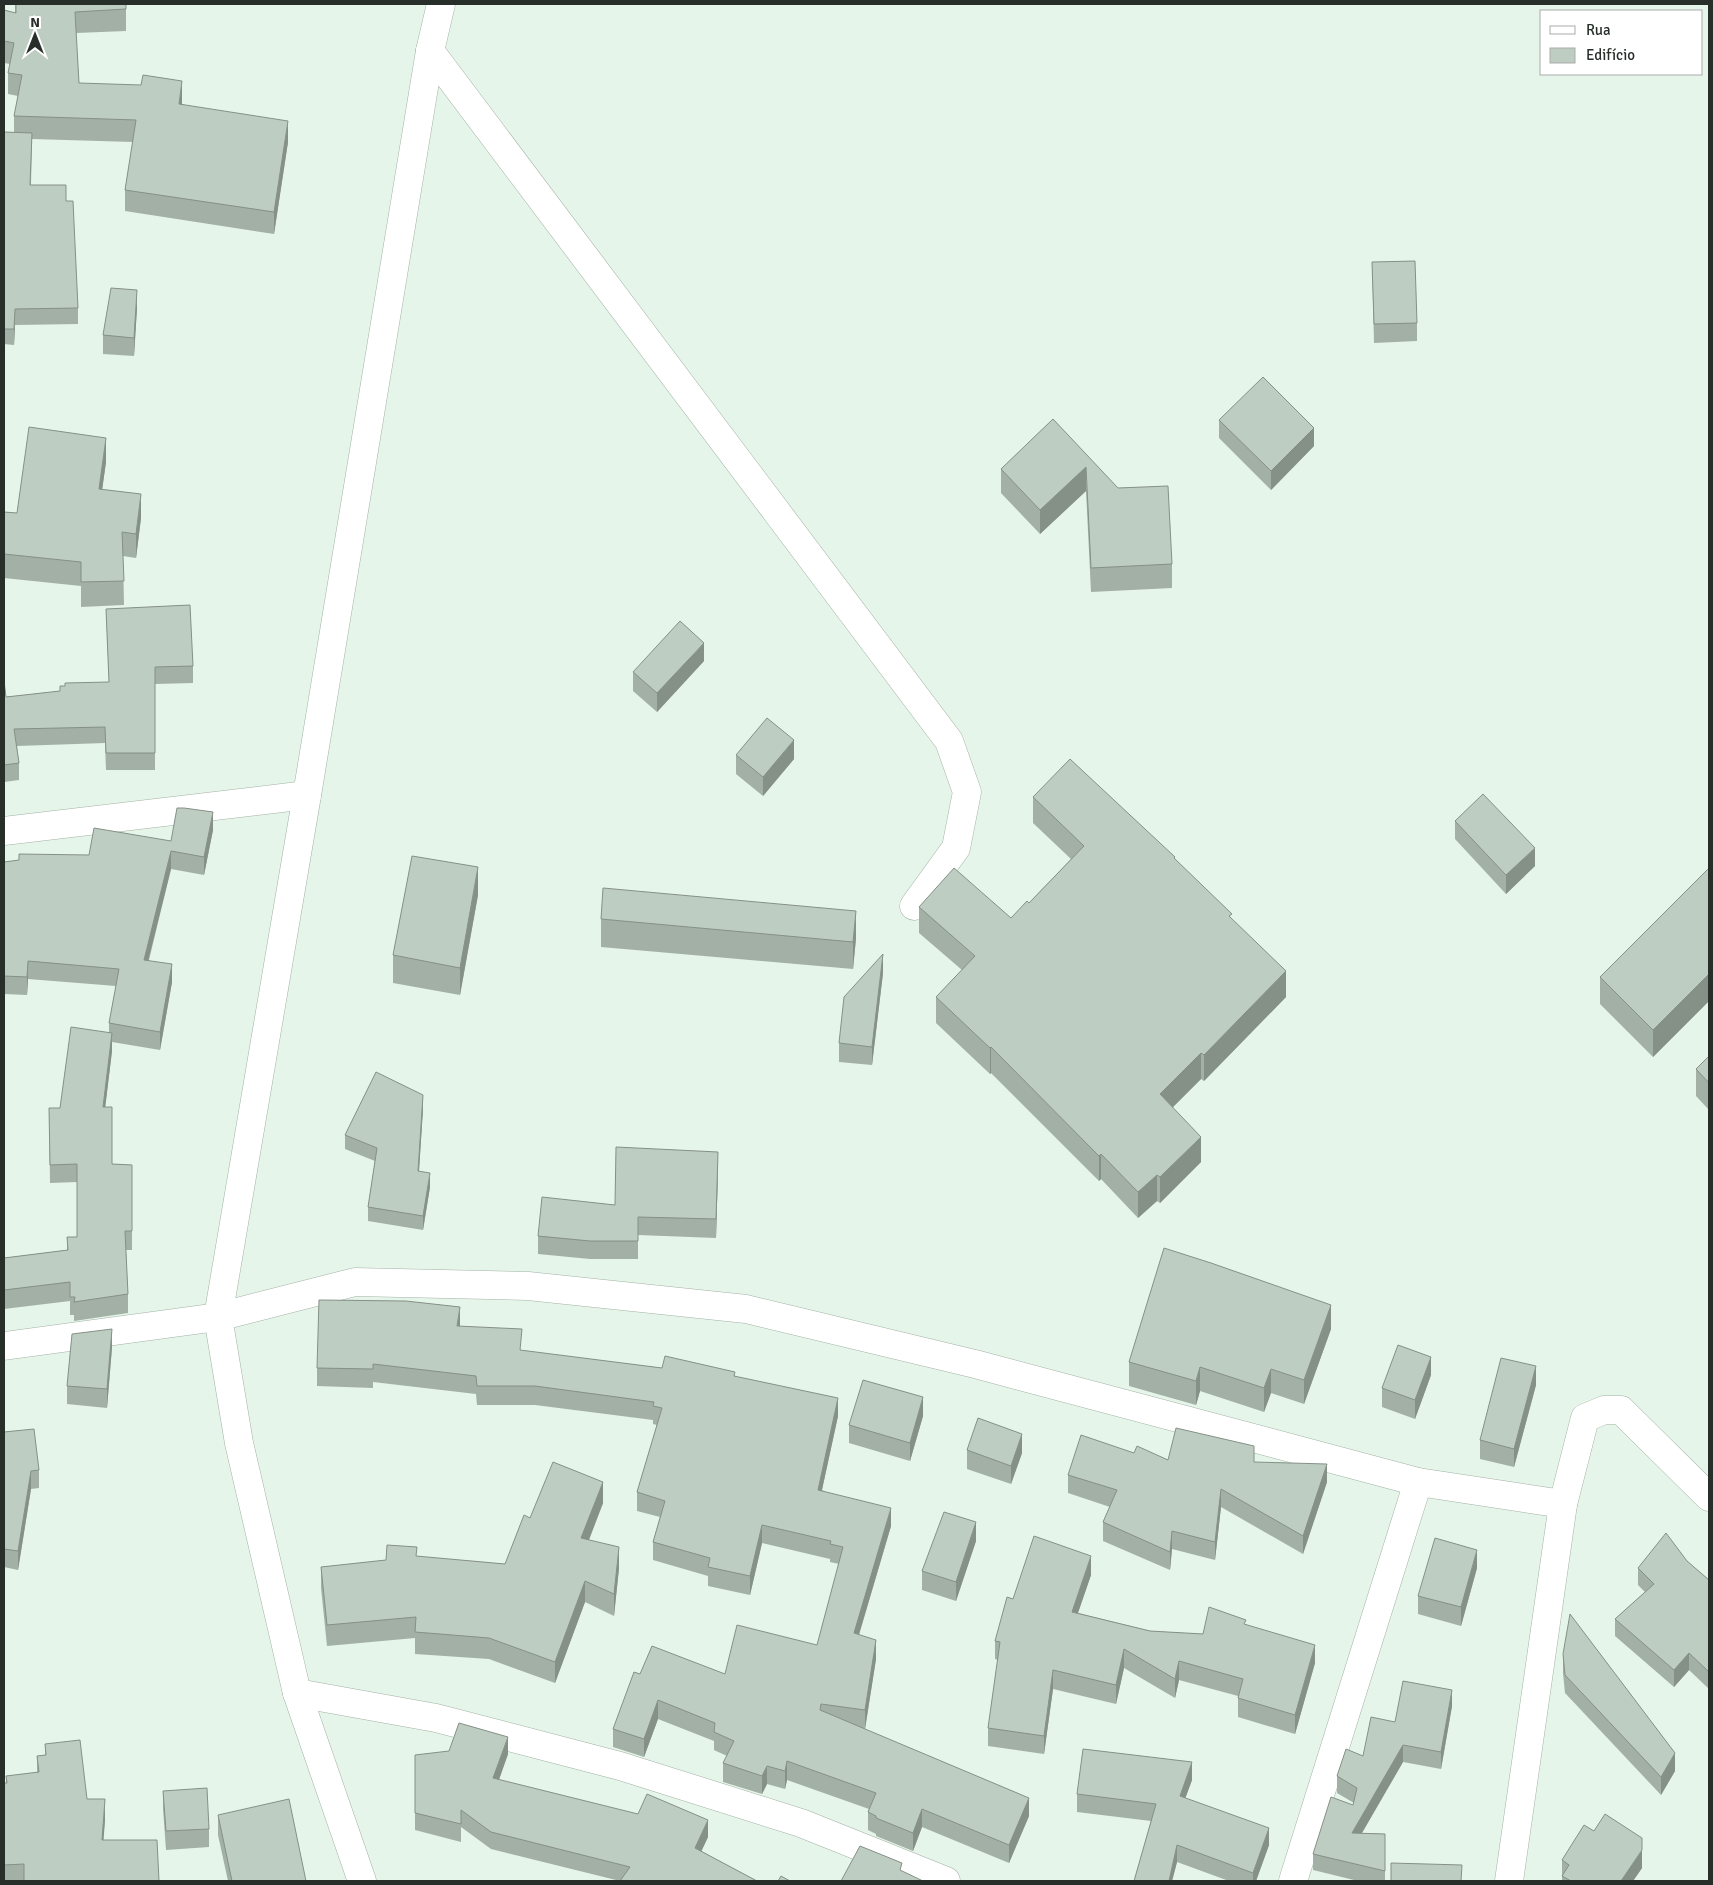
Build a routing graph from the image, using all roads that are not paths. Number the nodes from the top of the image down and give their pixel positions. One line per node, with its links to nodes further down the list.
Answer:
1 (441, 4): 2 (street)
2 (430, 51): 3 (street); 5 (street)
3 (307, 795): 4 (street); 6 (street)
4 (4, 831)
5 (914, 906)
6 (218, 1317): 7 (street); 8 (street); 11 (street)
7 (4, 1346)
8 (1418, 1482): 10 (street); 14 (street)
9 (1709, 1497): 10 (street)
10 (1563, 1504): 15 (street)
11 (297, 1693): 12 (street); 13 (street)
12 (362, 1881)
13 (946, 1881)
14 (1293, 1881)
15 (1510, 1881)

